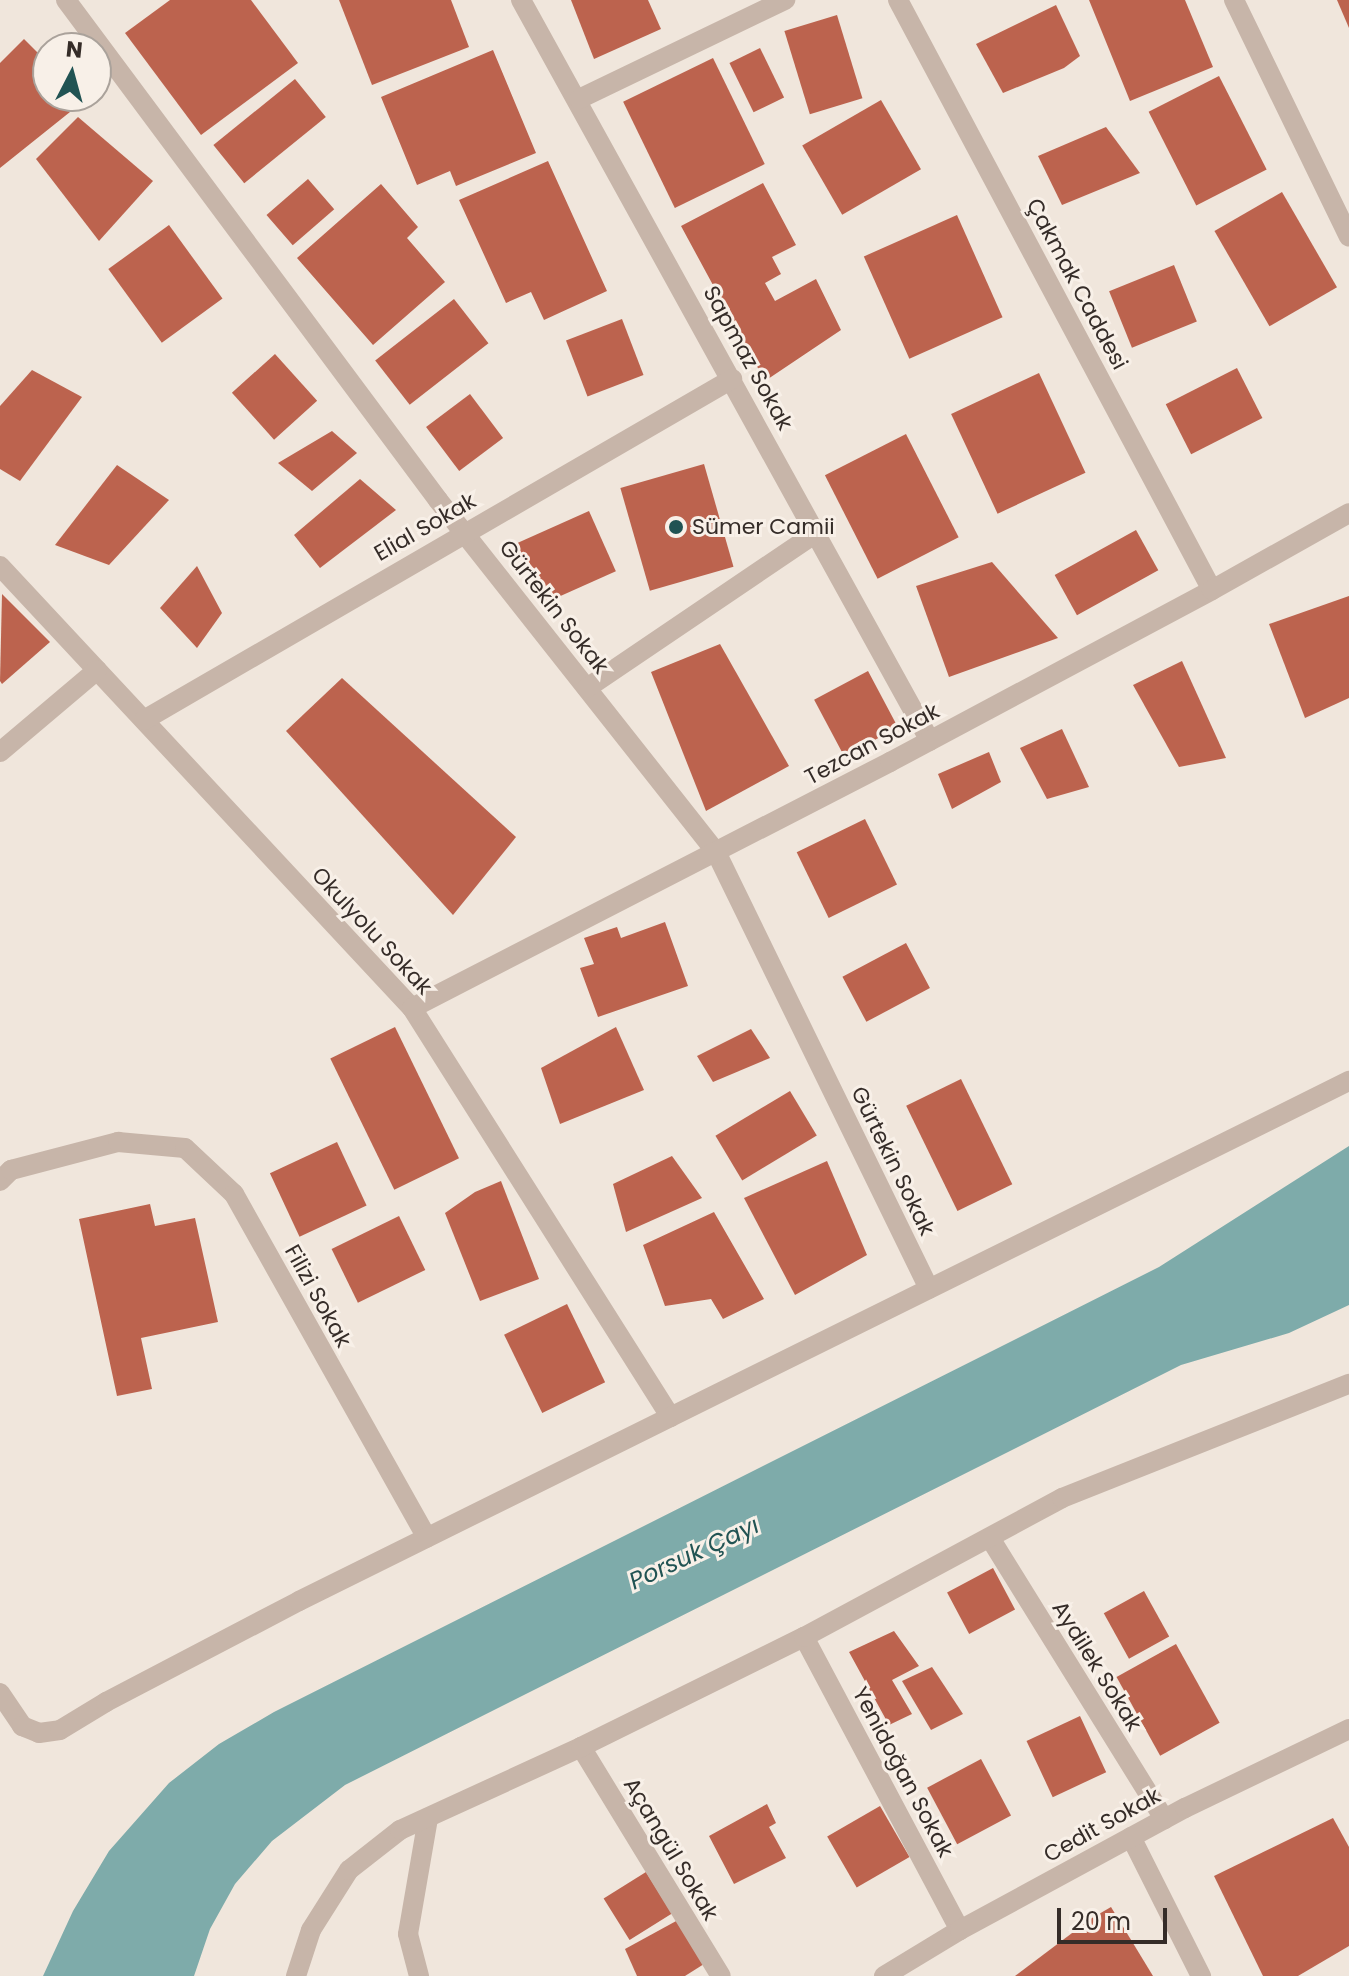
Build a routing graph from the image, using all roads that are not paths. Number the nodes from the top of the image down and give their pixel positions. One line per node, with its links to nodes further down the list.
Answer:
1 (66, 0): 10 (street, Gürtekin Sokak)
2 (521, 0): 6 (street, Sapmaz Sokak)
3 (785, 0): 6 (street)
4 (898, 0): 13 (street, Çakmak Caddesi)
5 (1234, 0): 7 (street)
6 (579, 99): 8 (street, Sapmaz Sokak)
7 (1349, 237)
8 (732, 379): 10 (street, Elial Sokak); 11 (street, Sapmaz Sokak)
9 (1349, 513): 13 (street, Tezcan Sokak)
10 (464, 532): 15 (street, Gürtekin Sokak); 16 (street, Elial Sokak)
11 (816, 533): 15 (street); 17 (street, Sapmaz Sokak)
12 (0, 566): 14 (street, Okulyolu Sokak)
13 (1212, 590): 17 (street, Tezcan Sokak)
14 (97, 670): 16 (street, Okulyolu Sokak); 18 (street)
15 (587, 688): 19 (street, Gürtekin Sokak)
16 (144, 720): 20 (street, Okulyolu Sokak)
17 (930, 741): 19 (street, Tezcan Sokak)
18 (0, 752)
19 (716, 852): 20 (street, Tezcan Sokak); 23 (street, Gürtekin Sokak)
20 (412, 1008): 25 (street, Okulyolu Sokak)
21 (1349, 1081): 23 (street)
22 (4, 1170): 26 (street, Filizi Sokak)
23 (929, 1289): 25 (street)
24 (1349, 1384): 27 (street)
25 (671, 1417): 26 (street)
26 (427, 1538): 29 (street)
27 (990, 1538): 28 (street); 33 (street, Aydilek Sokak)
28 (804, 1637): 31 (street); 35 (street, Yenidoğan Sokak)
29 (0, 1693)
30 (1349, 1729): 33 (street, Cedit Sokak)
31 (581, 1747): 32 (street); 39 (street, Açangül Sokak)
32 (428, 1818): 37 (street); 38 (street)
33 (1164, 1819): 34 (street, Cedit Sokak)
34 (1131, 1837): 35 (street, Cedit Sokak); 40 (street)
35 (960, 1930): 36 (street, Cedit Sokak)
36 (889, 1974)
37 (296, 1976)
38 (419, 1976)
39 (721, 1976)
40 (1201, 1976)

